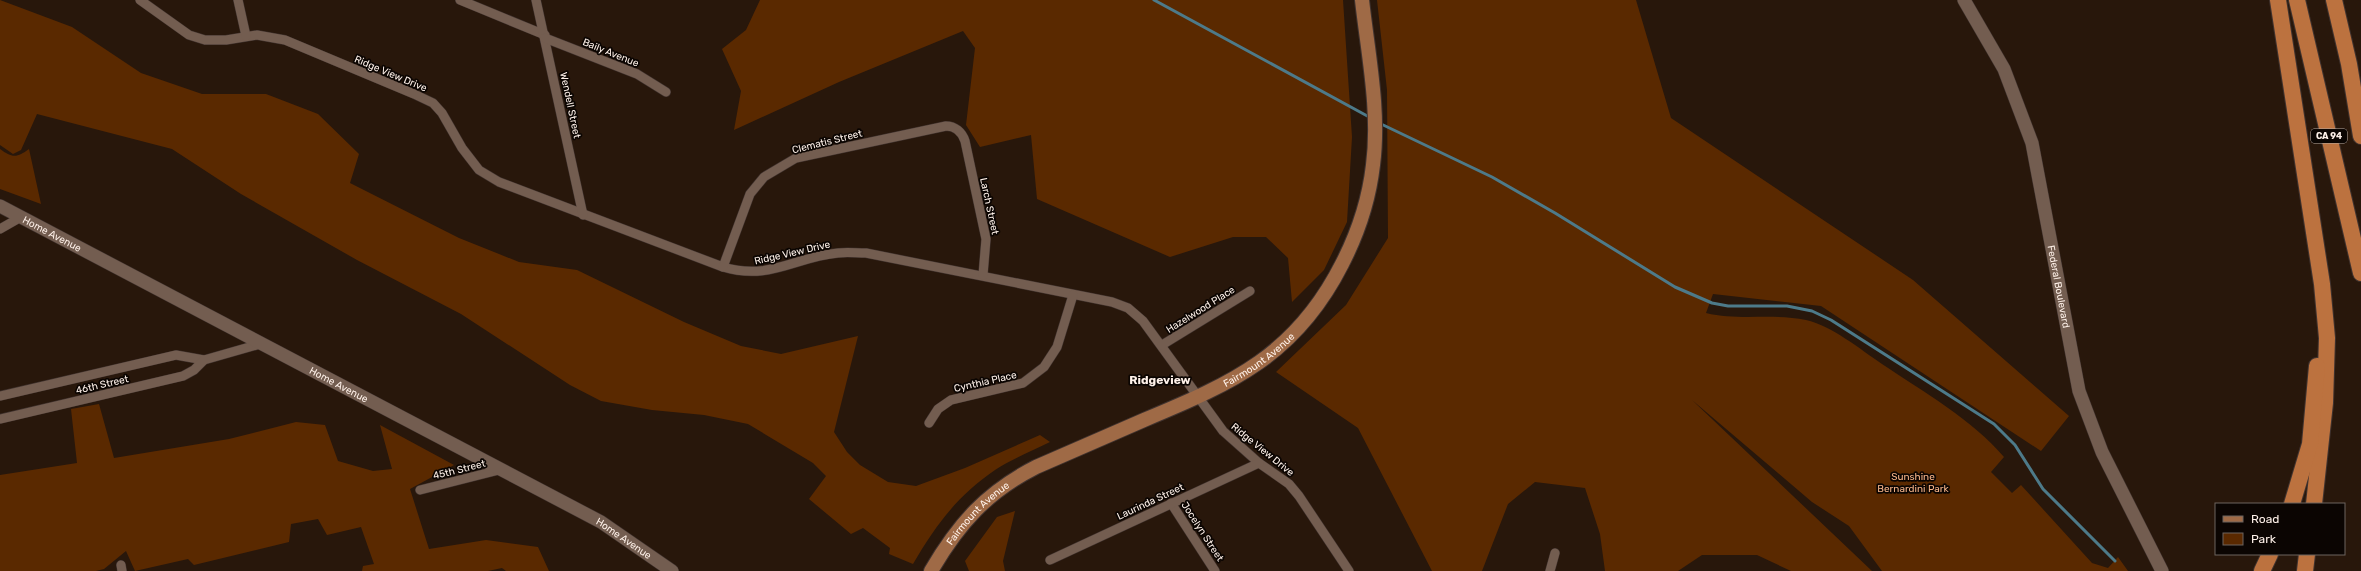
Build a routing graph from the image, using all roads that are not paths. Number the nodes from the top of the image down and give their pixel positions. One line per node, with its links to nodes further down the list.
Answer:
1 (140, 0): 10 (street, Ridge View Drive)
2 (238, 0): 10 (street)
3 (460, 0): 11 (street, Baily Avenue)
4 (536, 0): 11 (street, Wendell Street)
5 (1964, 0): 49 (main road, Federal Boulevard)
6 (2278, 0): 24 (highway)
7 (2297, 0): 22 (highway, CA 94)
8 (2334, 0): 12 (highway, CA 94)
9 (1363, 6): 31 (main road, Fairmount Avenue)
10 (246, 36): 18 (street, Ridge View Drive)
11 (545, 36): 13 (street, Baily Avenue); 18 (street, Wendell Street)
12 (2349, 64): 14 (highway); 15 (highway, CA 94)
13 (666, 92)
14 (2361, 99)
15 (2361, 136)
16 (965, 141): 21 (street, Clematis Street); 23 (street, Larch Street)
17 (0, 206): 19 (main road, Home Avenue)
18 (583, 214): 21 (street, Ridge View Drive)
19 (21, 217): 20 (street); 27 (main road, Home Avenue)
20 (0, 229)
21 (723, 267): 23 (street, Ridge View Drive)
22 (2361, 273)
23 (982, 276): 26 (street, Ridge View Drive)
24 (2322, 284): 38 (highway); 39 (highway)
25 (1250, 291): 28 (street, Hazelwood Place)
26 (1073, 295): 28 (street, Ridge View Drive); 33 (street, Cynthia Place)
27 (260, 344): 29 (street, 46th Street); 35 (main road, Home Avenue)
28 (1162, 345): 31 (street, Ridge View Drive)
29 (204, 360): 30 (street, 46th Street); 32 (street, 46th Street)
30 (0, 396)
31 (1198, 398): 34 (street, Ridge View Drive); 45 (main road, Fairmount Avenue)
32 (0, 419)
33 (929, 423)
34 (1259, 463): 37 (street, Laurinda Street); 47 (street, Ridge View Drive)
35 (503, 470): 36 (street, 45th Street); 44 (main road, Home Avenue)
36 (420, 490)
37 (1171, 503): 43 (street, Laurinda Street); 46 (street, Jocelyn Street)
38 (2292, 503)
39 (2314, 503)
40 (1555, 553): 48 (street)
41 (2270, 555): 50 (highway)
42 (2307, 555): 51 (highway)
43 (1050, 560)
44 (672, 571)
45 (932, 571)
46 (1215, 571)
47 (1349, 571)
48 (1550, 571)
49 (2162, 571)
50 (2262, 571)
51 (2305, 571)

